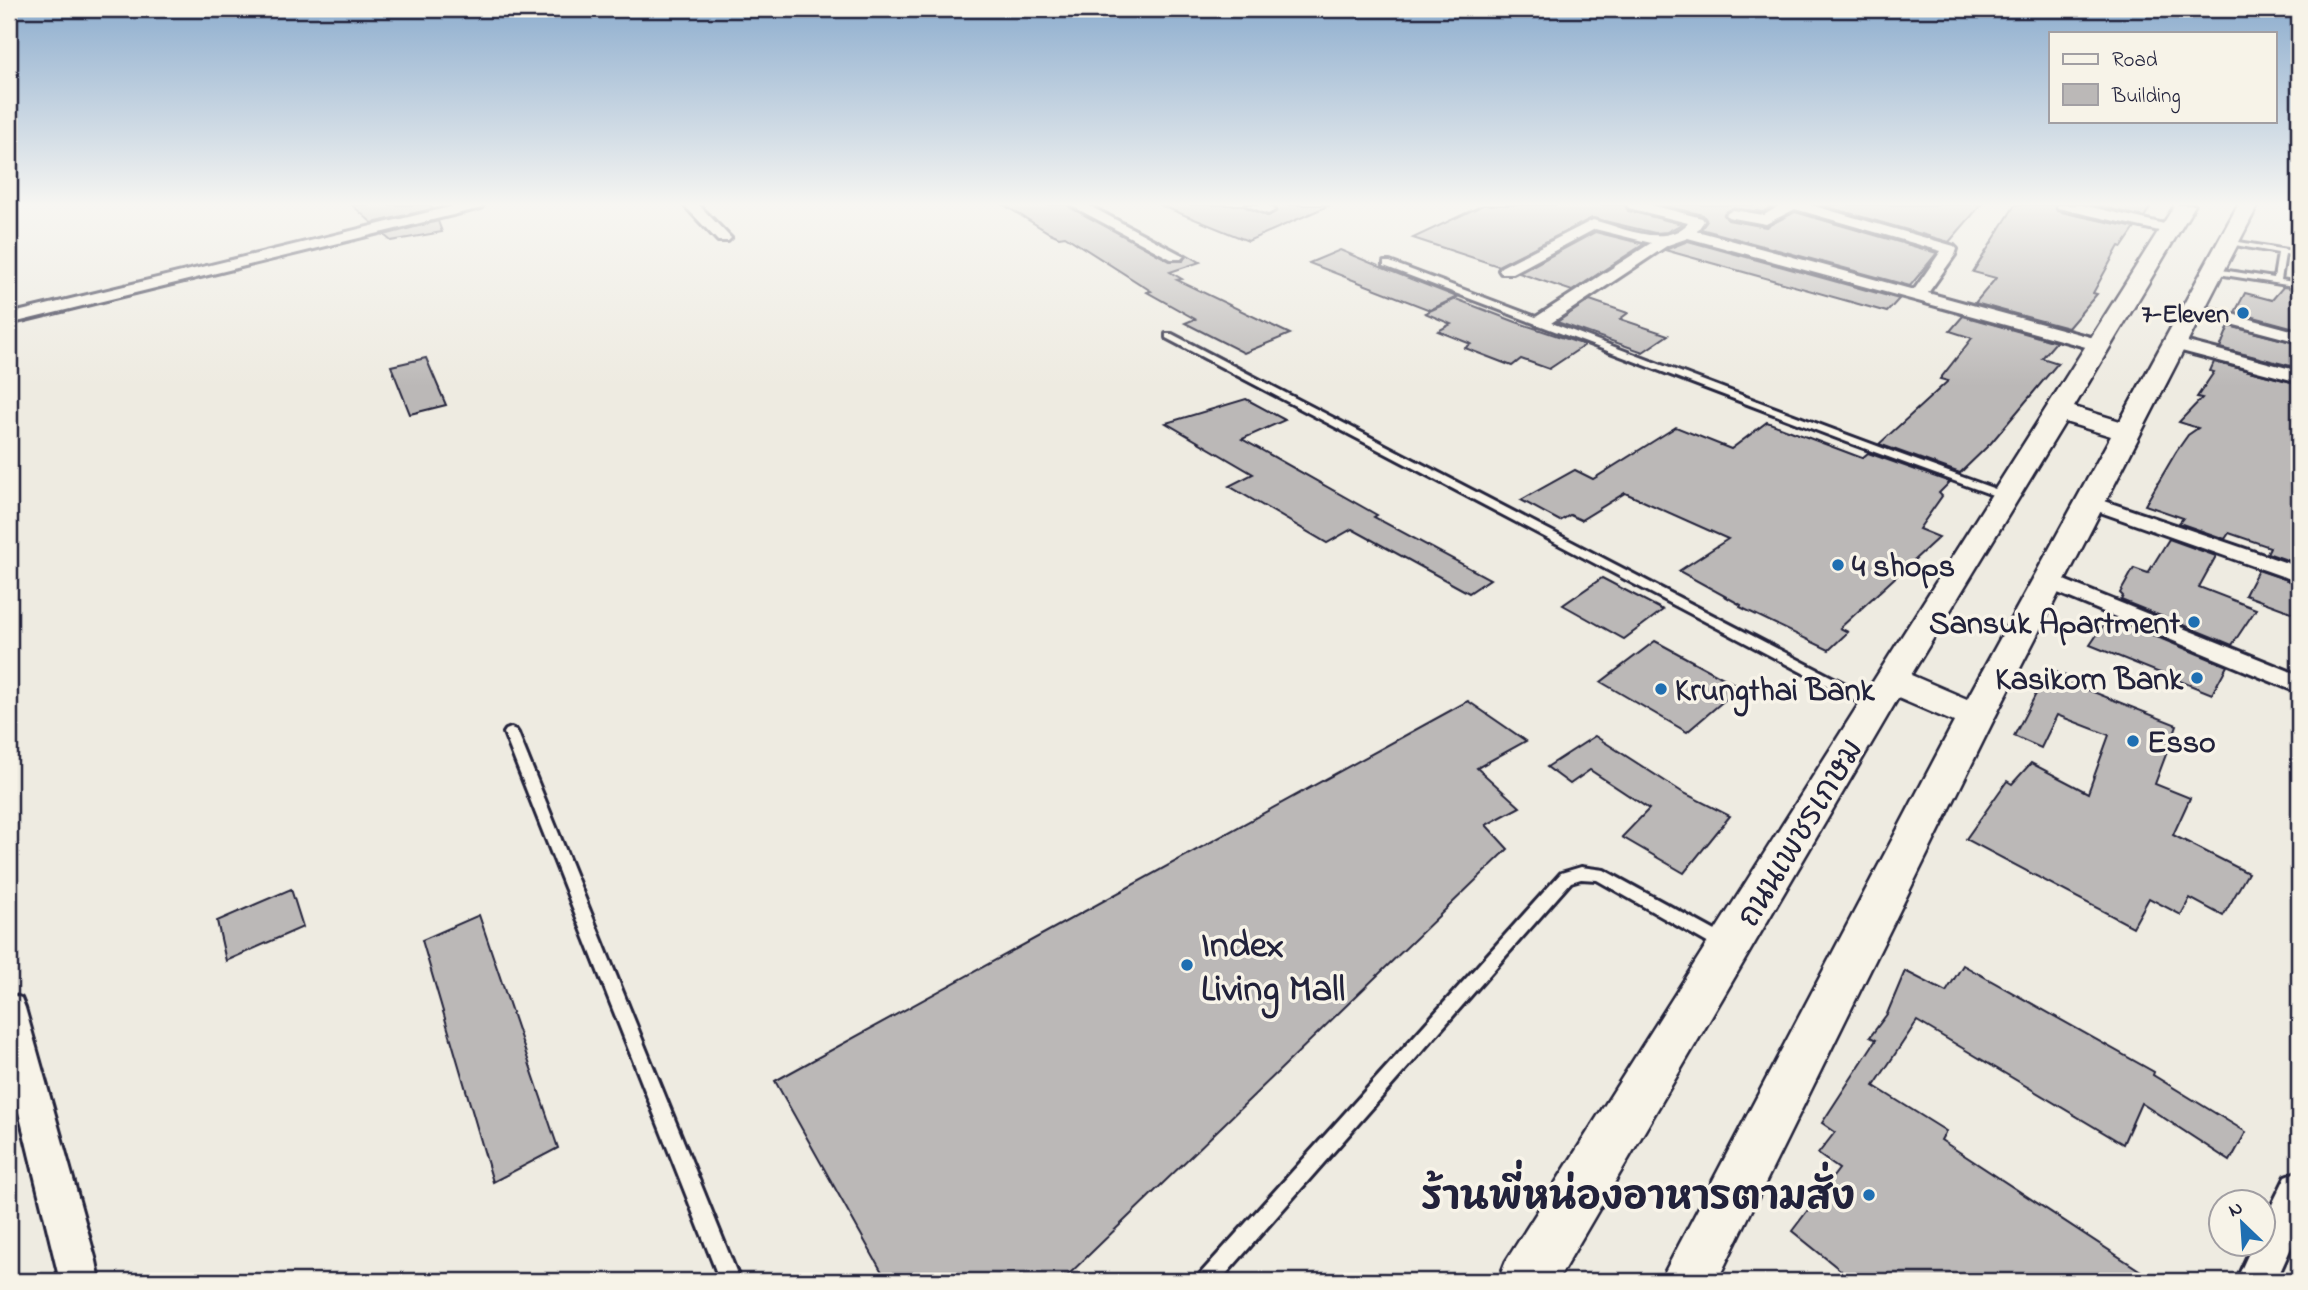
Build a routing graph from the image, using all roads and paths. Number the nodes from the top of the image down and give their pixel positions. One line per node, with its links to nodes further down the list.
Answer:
1 (216, 265): 16 (street)
2 (1391, 265): 17 (lane)
3 (1516, 265): 11 (street)
4 (1627, 265): 17 (street)
5 (1805, 265): 14 (street)
6 (1940, 265): 14 (street)
7 (2147, 265): 21 (main road, ถนนเพชรเกษม)
8 (2218, 265): 15 (main road)
9 (2241, 265): 12 (lane)
10 (2280, 265): 12 (lane)
11 (1507, 270)
12 (2277, 282): 13 (lane)
13 (2299, 285)
14 (1918, 296): 21 (street)
15 (2194, 309): 19 (street); 20 (main road)
16 (9, 319)
17 (1542, 321): 25 (lane)
18 (1169, 335): 30 (lane)
19 (2299, 337)
20 (2176, 344): 22 (street); 24 (main road)
21 (2099, 345): 23 (main road, ถนนเพชรเกษม)
22 (2299, 377)
23 (2059, 411): 24 (main road); 25 (main road, ถนนเพชรเกษม)
24 (2128, 432): 26 (main road)
25 (2005, 496): 30 (main road, ถนนเพชรเกษม)
26 (2090, 502): 27 (street); 28 (main road)
27 (2299, 575)
28 (2049, 581): 29 (street); 31 (main road)
29 (2299, 685)
30 (1884, 693): 31 (main road); 33 (main road, ถนนเพชรเกษม)
31 (1976, 717): 40 (main road)
32 (511, 733): 37 (lane)
33 (1729, 947): 38 (lane); 39 (main road, ถนนเพชรเกษม)
34 (9, 1008): 36 (street)
35 (2299, 1189): 41 (street)
36 (80, 1281)
37 (730, 1281)
38 (1208, 1281)
39 (1526, 1281)
40 (1688, 1281)
41 (2256, 1281)

